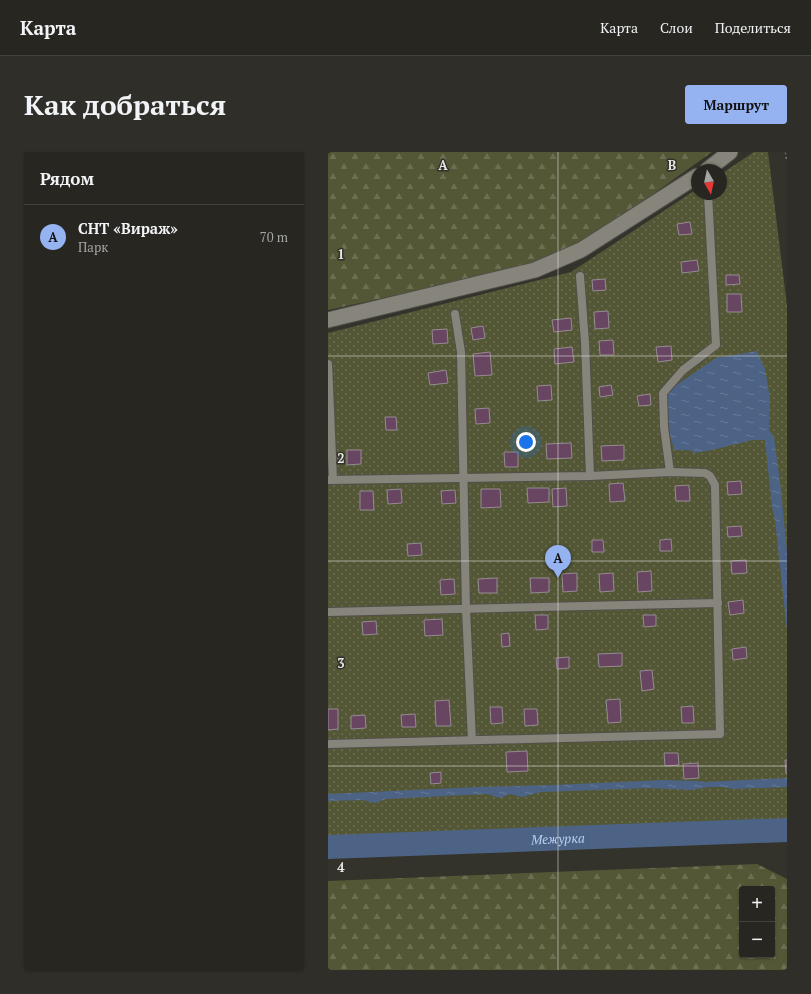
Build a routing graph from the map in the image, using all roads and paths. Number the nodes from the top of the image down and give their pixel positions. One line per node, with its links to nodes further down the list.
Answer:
1 (730, 152): 4 (street)
2 (786, 152): 3 (path)
3 (787, 160)
4 (715, 164)
5 (691, 180): 9 (street)
6 (708, 200): 11 (lane)
7 (580, 276): 12 (lane)
8 (456, 314): 13 (lane)
9 (328, 320)
10 (328, 364): 14 (lane)
11 (670, 472): 12 (lane); 15 (lane)
12 (590, 476): 13 (lane)
13 (463, 478): 14 (lane); 16 (lane)
14 (331, 480)
15 (718, 603): 16 (lane); 18 (lane)
16 (466, 609): 17 (lane); 18 (lane)
17 (328, 612)
18 (472, 740): 19 (lane)
19 (328, 744)

